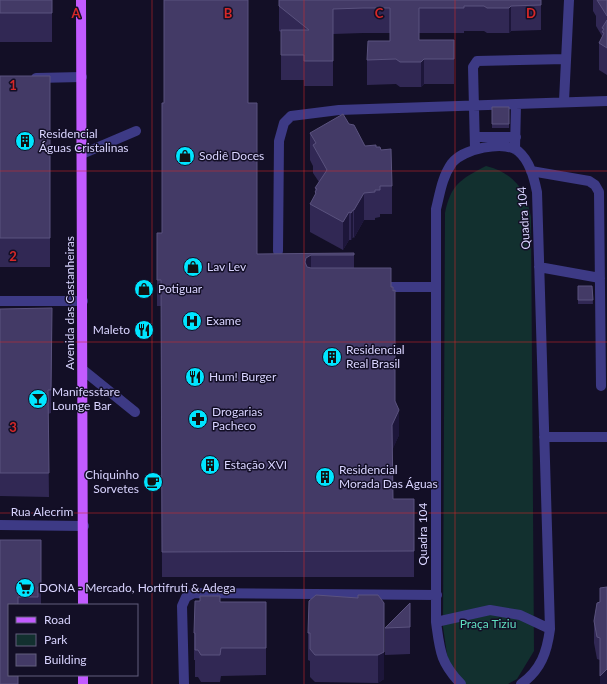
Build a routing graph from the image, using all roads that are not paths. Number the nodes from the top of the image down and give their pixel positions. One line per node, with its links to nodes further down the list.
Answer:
1 (81, 0): 4 (main road, Avenida das Castanheiras)
2 (569, 0): 3 (street)
3 (566, 59): 6 (street); 9 (street)
4 (82, 77): 5 (street); 15 (main road, Avenida das Castanheiras)
5 (22, 78)
6 (564, 101): 7 (street); 8 (street)
7 (607, 101)
8 (516, 105): 9 (street); 12 (street)
9 (476, 106): 11 (street); 17 (street)
10 (136, 131): 15 (street)
11 (476, 137): 12 (street); 13 (street)
12 (516, 137): 14 (street)
13 (476, 149): 14 (street, Quadra 104); 21 (street, Quadra 104)
14 (515, 150): 16 (street, Quadra 104)
15 (82, 154): 23 (main road, Avenida das Castanheiras)
16 (531, 171): 18 (street, Quadra 104); 19 (street)
17 (278, 252)
18 (539, 267): 19 (street); 27 (street, Quadra 104)
19 (600, 278): 25 (street)
20 (366, 287): 21 (street)
21 (436, 287): 31 (street, Quadra 104)
22 (0, 301): 23 (street)
23 (83, 301): 24 (main road, Avenida das Castanheiras)
24 (83, 370): 26 (street); 30 (main road, Avenida das Castanheiras)
25 (601, 386)
26 (135, 412)
27 (544, 437): 28 (street); 34 (street, Quadra 104)
28 (607, 437)
29 (0, 525): 30 (street, Rua Alecrim)
30 (84, 526): 32 (main road, Avenida das Castanheiras)
31 (436, 595): 33 (street, Quadra 104); 37 (street)
32 (83, 604)
33 (436, 622): 34 (street); 35 (street, Quadra 104)
34 (550, 629): 36 (street, Quadra 104)
35 (459, 683)
36 (527, 683)
37 (184, 684)

